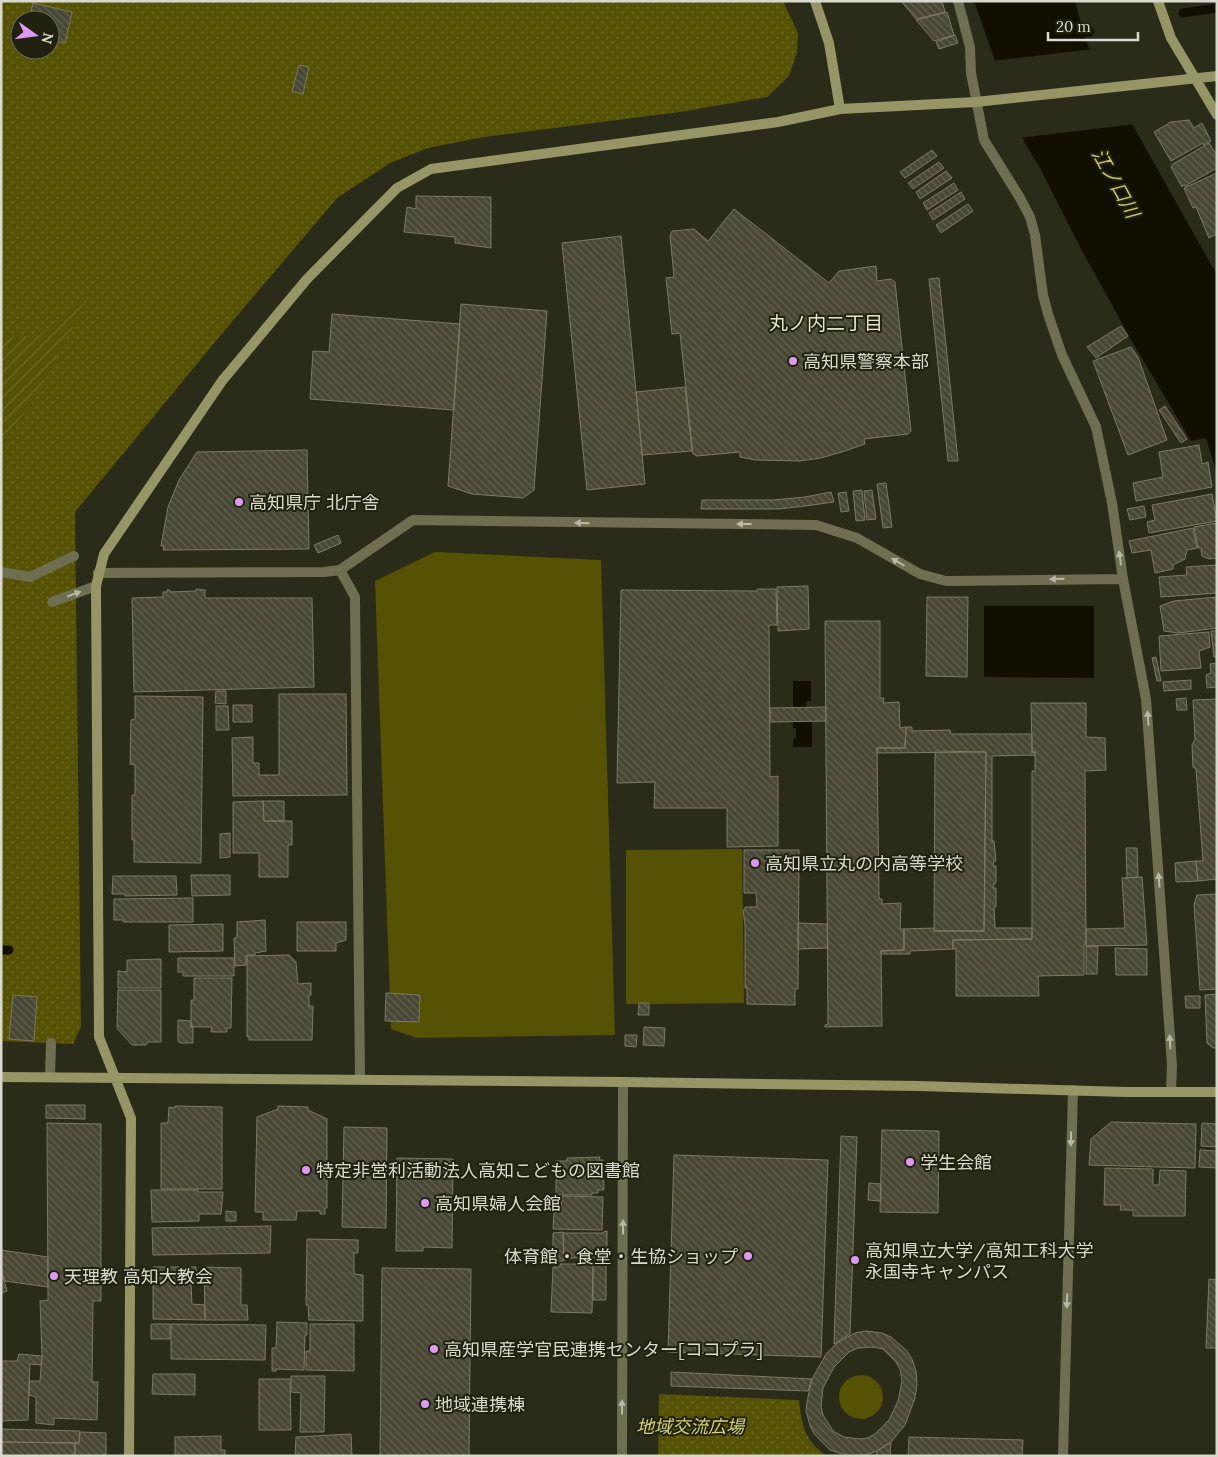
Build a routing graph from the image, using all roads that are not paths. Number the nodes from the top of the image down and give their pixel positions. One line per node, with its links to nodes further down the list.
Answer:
1 (815, 1): 7 (street)
2 (958, 1): 6 (street)
3 (1158, 1): 5 (street)
4 (1217, 76): 5 (street)
5 (1195, 78): 6 (street); 8 (street)
6 (976, 102): 7 (street); 13 (street, one-way to 6)
7 (840, 109): 12 (street)
8 (1217, 115)
9 (74, 556): 11 (street)
10 (340, 570): 12 (street); 13 (street, one-way to 10); 20 (street)
11 (1, 572)
12 (98, 573): 14 (street)
13 (1123, 578): 23 (street, one-way to 13)
14 (96, 586): 15 (street, one-way to 14); 19 (street)
15 (52, 602)
16 (51, 1042): 18 (street)
17 (1, 1077): 18 (street)
18 (50, 1078): 19 (street)
19 (115, 1078): 20 (street); 25 (street)
20 (360, 1078): 21 (street)
21 (623, 1082): 22 (street); 26 (street, one-way to 21)
22 (1073, 1090): 23 (street); 27 (street, one-way to 27)
23 (1171, 1091): 24 (street)
24 (1217, 1092)
25 (129, 1456)
26 (622, 1456)
27 (1063, 1456)

